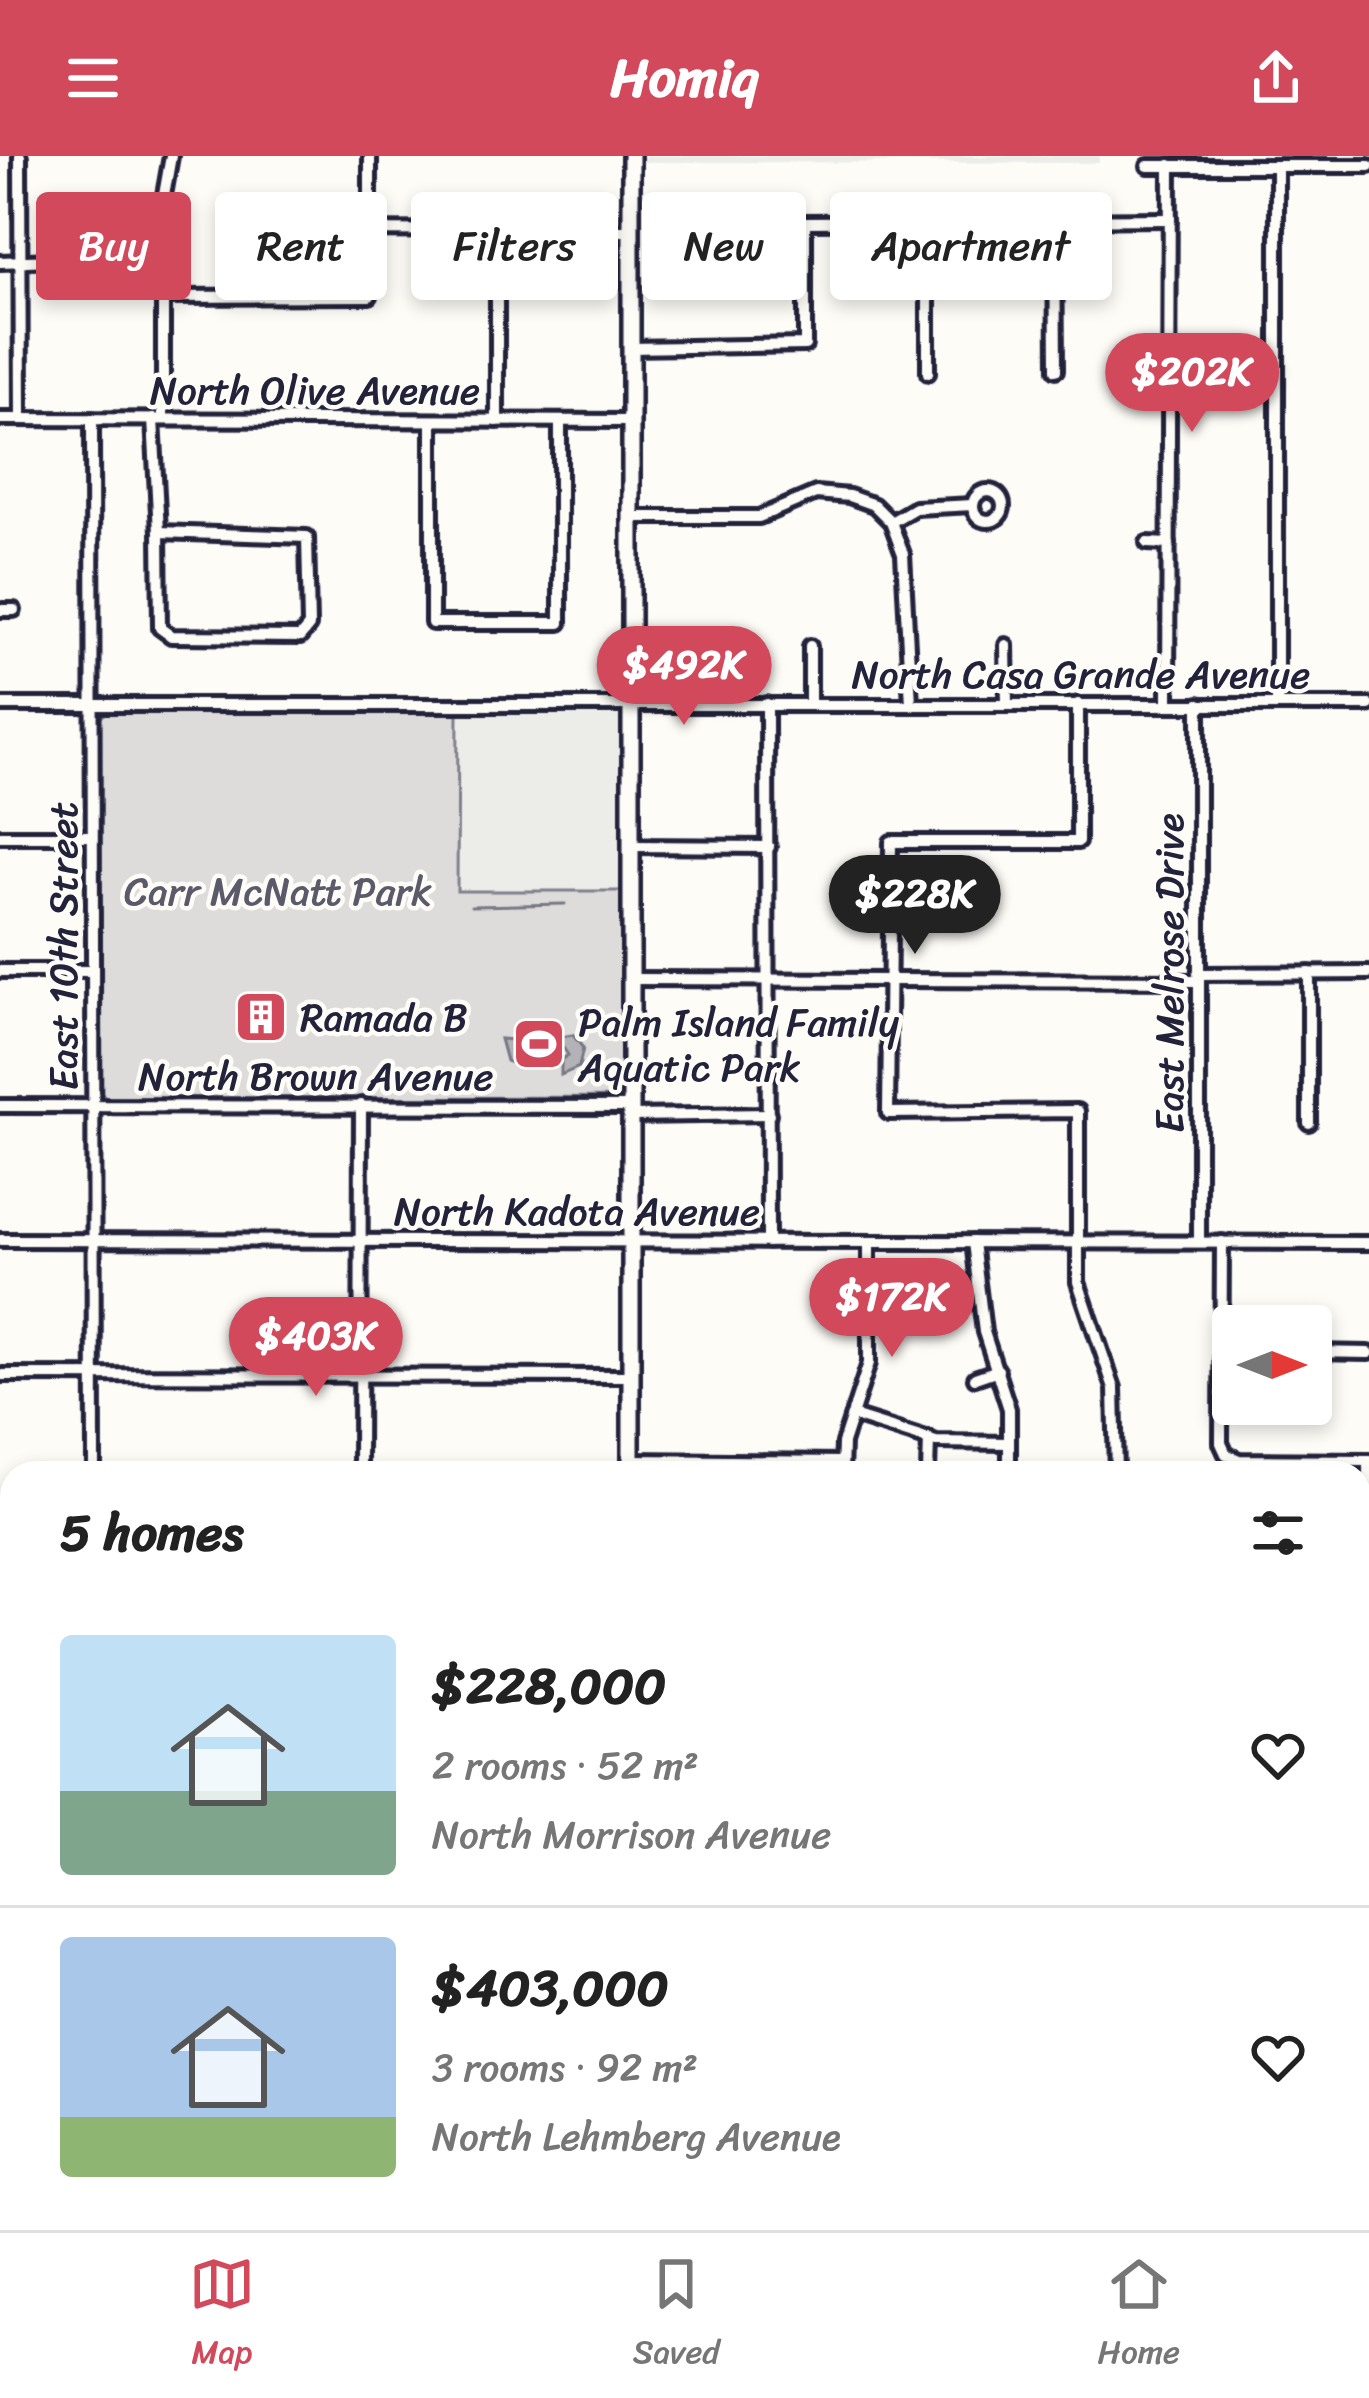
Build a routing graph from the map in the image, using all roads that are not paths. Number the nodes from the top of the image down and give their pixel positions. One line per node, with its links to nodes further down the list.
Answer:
1 (20, 156): 18 (street)
2 (171, 156): 9 (street)
3 (370, 156): 10 (street)
4 (631, 156): 15 (street)
5 (1170, 165): 6 (street); 7 (street); 11 (street)
6 (1148, 166)
7 (1277, 166): 8 (street); 49 (street)
8 (1369, 166)
9 (164, 192)
10 (370, 192)
11 (1170, 219): 12 (street); 39 (street)
12 (1112, 220)
13 (830, 222): 23 (street)
14 (618, 231): 15 (street)
15 (631, 231): 23 (street)
16 (36, 261): 18 (street)
17 (0, 262): 18 (street)
18 (20, 262): 28 (street)
19 (162, 300): 29 (street)
20 (497, 300): 31 (street)
21 (928, 300): 25 (street)
22 (1056, 300): 24 (street)
23 (630, 349): 33 (street)
24 (1056, 370)
25 (928, 373)
26 (92, 418): 28 (street, North Olive Avenue); 29 (street, North Olive Avenue); 51 (street, East 10th Street)
27 (0, 419): 28 (street, North Olive Avenue)
28 (21, 419)
29 (158, 419): 30 (street, North Olive Avenue); 37 (street)
30 (432, 421): 31 (street, North Olive Avenue); 32 (street)
31 (497, 421): 32 (street, North Olive Avenue)
32 (560, 421): 33 (street, North Olive Avenue)
33 (630, 422): 35 (street)
34 (973, 505): 36 (street)
35 (630, 517): 36 (street); 53 (street)
36 (891, 523): 44 (street)
37 (159, 532): 37 (street)
38 (1148, 543): 39 (street)
39 (1169, 544): 47 (street)
40 (1006, 645): 45 (street)
41 (809, 646): 43 (street)
42 (767, 704): 43 (street, North Casa Grande Avenue); 53 (street, North Casa Grande Avenue); 57 (street)
43 (810, 704): 44 (street, North Casa Grande Avenue)
44 (911, 704): 45 (street, North Casa Grande Avenue)
45 (1006, 704): 46 (street, North Casa Grande Avenue)
46 (1078, 704): 47 (street, North Casa Grande Avenue); 65 (street)
47 (1168, 704): 48 (street, North Casa Grande Avenue)
48 (1199, 704): 49 (street, North Casa Grande Avenue); 62 (street, East Melrose Drive)
49 (1277, 704): 52 (street, North Casa Grande Avenue)
50 (0, 705): 51 (street, North Casa Grande Avenue)
51 (92, 705): 53 (street, North Casa Grande Avenue); 55 (street, East 10th Street)
52 (1369, 705)
53 (630, 706): 56 (street)
54 (0, 836): 55 (street)
55 (92, 836): 59 (street, East 10th Street)
56 (630, 846): 57 (street); 63 (street)
57 (769, 847): 64 (street)
58 (0, 971): 59 (street)
59 (93, 971): 68 (street, East 10th Street)
60 (1309, 973): 61 (street); 62 (street); 71 (street)
61 (1369, 974)
62 (1198, 978): 65 (street); 80 (street, East Melrose Drive)
63 (631, 979): 64 (street); 69 (street)
64 (769, 980): 65 (street); 70 (street)
65 (889, 980): 79 (street)
66 (361, 1105): 68 (street, North Brown Avenue); 69 (street, North Brown Avenue); 74 (street)
67 (0, 1106): 68 (street, North Brown Avenue)
68 (93, 1107): 73 (street, East 10th Street)
69 (632, 1112): 70 (street, North Brown Avenue); 75 (street)
70 (769, 1114): 76 (street)
71 (1309, 1123)
72 (0, 1240): 73 (street, North Kadota Avenue)
73 (93, 1240): 74 (street, North Kadota Avenue); 88 (street, East 10th Street)
74 (362, 1241): 75 (street, North Kadota Avenue); 89 (street)
75 (631, 1242): 76 (street, North Kadota Avenue); 90 (street)
76 (768, 1242): 77 (street, North Kadota Avenue)
77 (869, 1242): 78 (street, North Kadota Avenue); 92 (street)
78 (973, 1242): 79 (street, North Kadota Avenue); 86 (street)
79 (1077, 1242): 80 (street, North Kadota Avenue); 102 (street)
80 (1199, 1242): 81 (street, North Kadota Avenue)
81 (1222, 1242): 82 (street, North Kadota Avenue); 83 (street)
82 (1369, 1243)
83 (1225, 1305)
84 (1332, 1352): 85 (street)
85 (1369, 1353)
86 (998, 1370): 91 (street); 95 (street)
87 (0, 1375): 88 (street)
88 (94, 1375): 89 (street); 96 (street, East 10th Street)
89 (361, 1376): 90 (street); 97 (street)
90 (631, 1376): 98 (street)
91 (975, 1378)
92 (853, 1416): 94 (street); 99 (street)
93 (1222, 1425): 103 (street)
94 (929, 1439): 95 (street); 100 (street)
95 (1009, 1442): 101 (street)
96 (94, 1461)
97 (360, 1461)
98 (631, 1461)
99 (843, 1461)
100 (928, 1461)
101 (1009, 1461)
102 (1116, 1461)
103 (1369, 1461)

